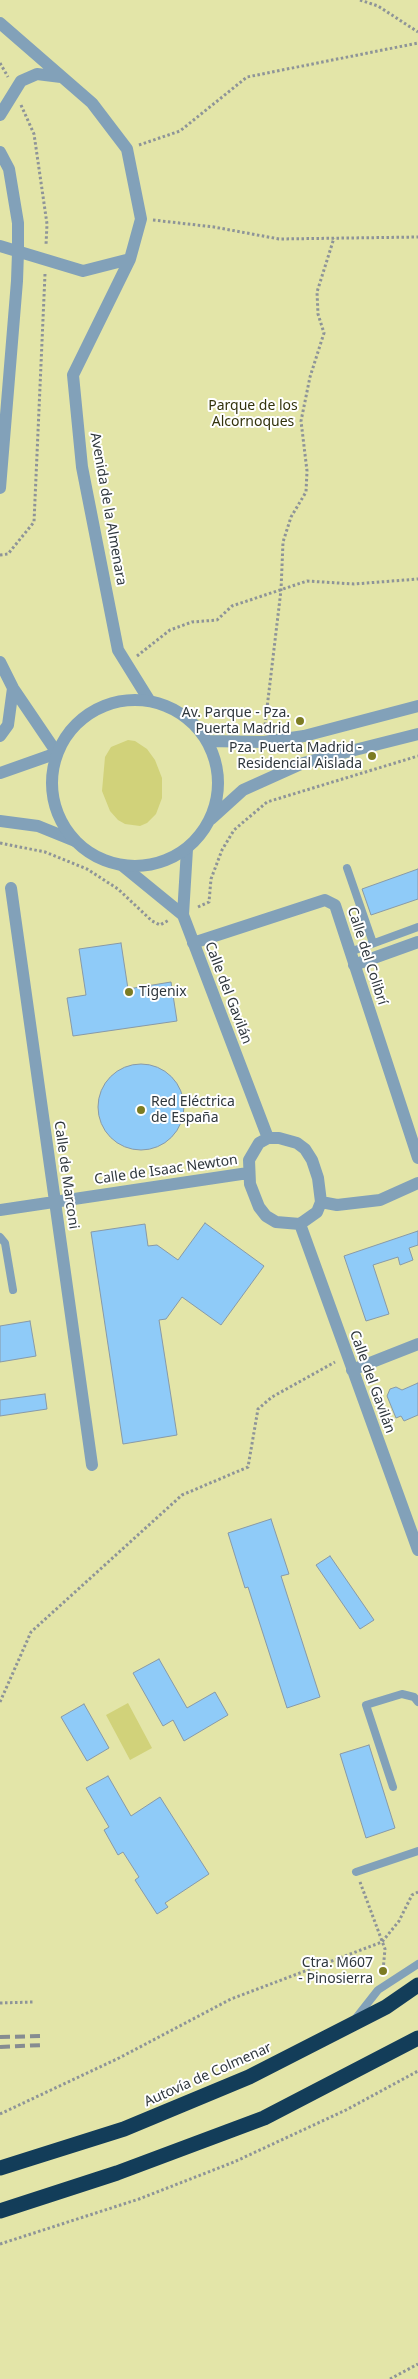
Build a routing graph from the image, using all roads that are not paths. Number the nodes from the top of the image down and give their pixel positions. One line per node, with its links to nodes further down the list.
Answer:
1 (0, 24): 2 (street, Avenida de la Almenara)
2 (61, 77): 3 (street); 7 (street, Avenida de la Almenara)
3 (0, 115)
4 (0, 152): 6 (street)
5 (0, 246): 6 (street)
6 (18, 252): 7 (street); 8 (street)
7 (130, 259): 11 (street, Avenida de la Almenara)
8 (0, 488)
9 (0, 662): 10 (street)
10 (13, 688): 14 (street); 16 (street)
11 (149, 700): 15 (street); 16 (street)
12 (418, 706): 15 (street)
13 (418, 734): 18 (street)
14 (0, 736)
15 (208, 742): 18 (street)
16 (57, 753): 17 (street); 20 (street)
17 (0, 773)
18 (210, 820): 21 (street)
19 (0, 822): 20 (street)
20 (75, 842): 22 (street)
21 (187, 849): 22 (street); 25 (street, Calle del Gavilán)
22 (123, 866): 25 (street)
23 (347, 868): 29 (lane)
24 (11, 888): 36 (street, Calle de Marconi)
25 (183, 915): 28 (street, Calle del Gavilán)
26 (418, 927): 29 (lane)
27 (418, 942): 31 (street)
28 (193, 943): 30 (street, Calle del Colibrí); 32 (street, Calle del Gavilán)
29 (373, 943): 30 (lane)
30 (350, 952): 31 (street, Calle del Colibrí)
31 (354, 965): 33 (street, Calle del Colibrí)
32 (268, 1138): 34 (street); 37 (street)
33 (418, 1158)
34 (248, 1173): 36 (street, Calle de Isaac Newton); 39 (street)
35 (418, 1183): 37 (street)
36 (55, 1201): 38 (street, Calle de Isaac Newton); 44 (street, Calle de Marconi)
37 (320, 1202): 39 (street)
38 (0, 1210)
39 (300, 1224): 43 (street, Calle del Gavilán)
40 (0, 1237): 41 (lane)
41 (13, 1290)
42 (418, 1344): 43 (street)
43 (352, 1370): 45 (street, Calle del Gavilán)
44 (92, 1465)
45 (413, 1523): 46 (street, Calle del Gavilán)
46 (418, 1550)
47 (418, 1702): 48 (lane)
48 (393, 1787)
49 (418, 1851): 50 (lane)
50 (356, 1872)
51 (418, 1964): 53 (lane)
52 (418, 1986): 53 (highway, Autovía de Colmenar)
53 (352, 2024): 55 (highway, Autovía de Colmenar)
54 (418, 2038): 56 (highway)
55 (0, 2168)
56 (0, 2211)

